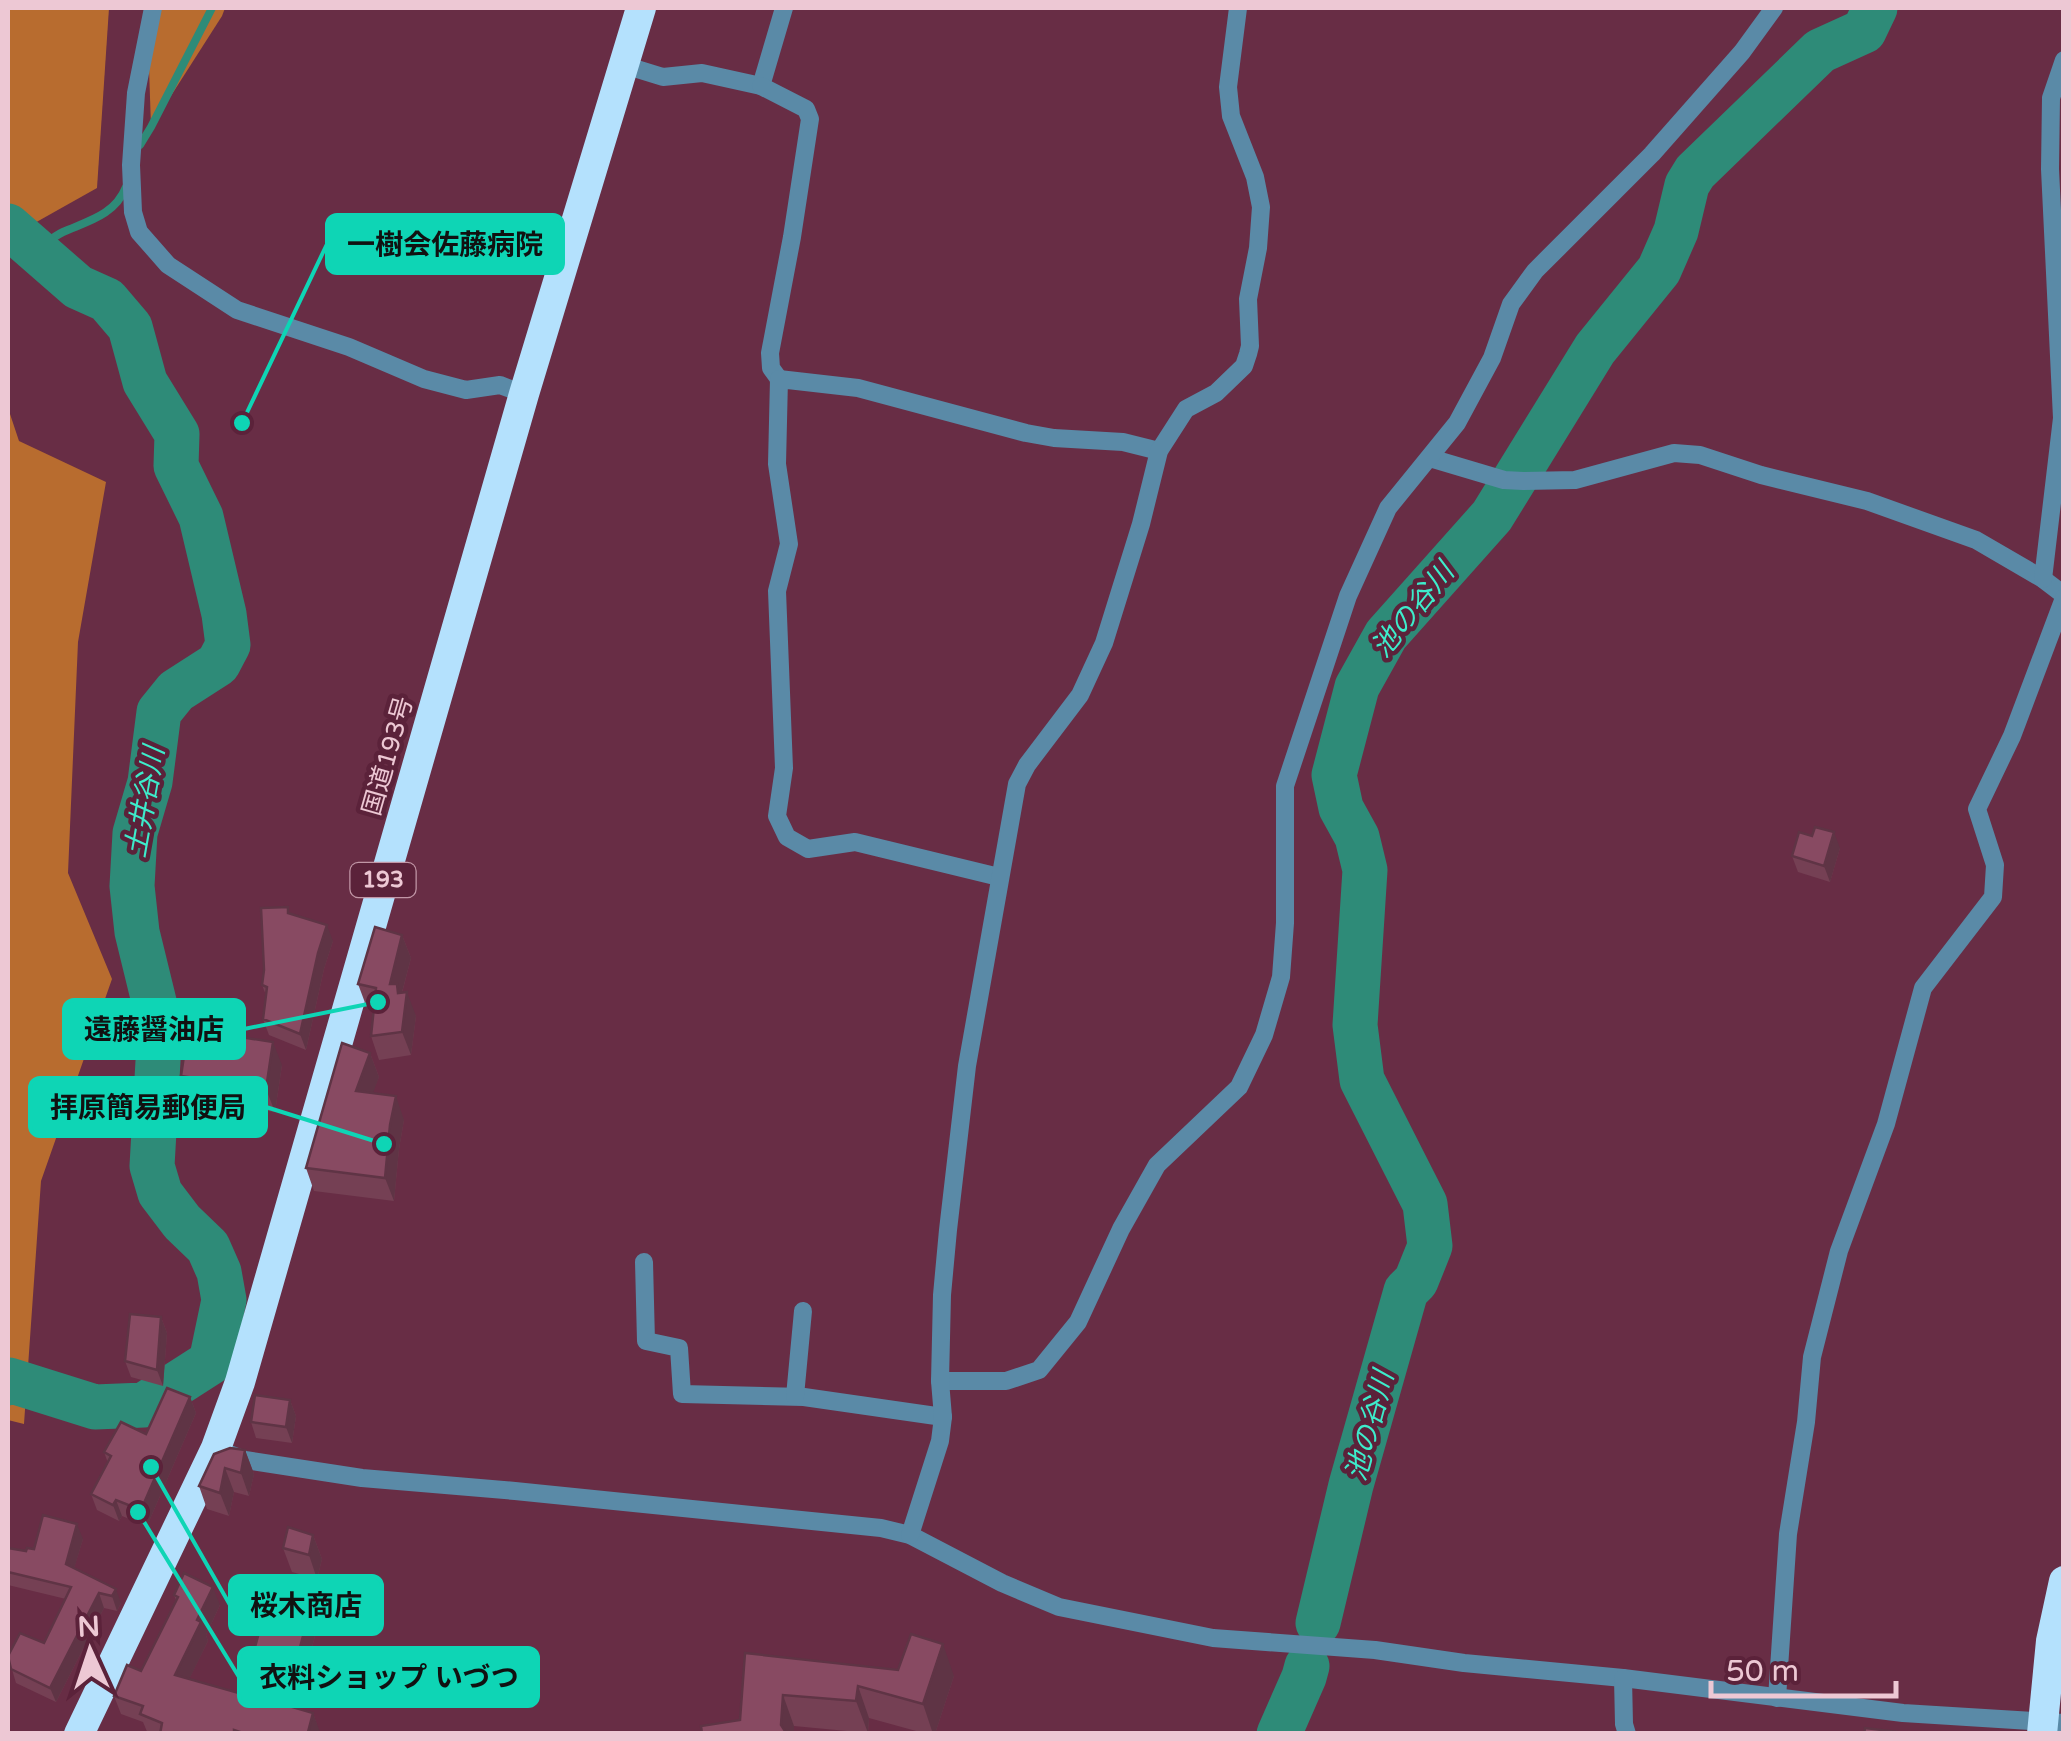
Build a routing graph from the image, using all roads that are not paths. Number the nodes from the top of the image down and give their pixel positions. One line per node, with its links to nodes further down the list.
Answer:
1 (152, 8): 10 (street)
2 (641, 8): 7 (highway, 国道193号 / 193)
3 (784, 8): 8 (street)
4 (1238, 8): 11 (street)
5 (1774, 8): 12 (street)
6 (2064, 60): 13 (street)
7 (624, 65): 8 (street); 10 (highway, 国道193号 / 193)
8 (761, 86): 9 (street)
9 (779, 380): 11 (street); 15 (street)
10 (524, 394): 21 (highway, 国道193号 / 193)
11 (1159, 450): 15 (street)
12 (1430, 458): 13 (street); 18 (street)
13 (2044, 579): 14 (street)
14 (2064, 597): 25 (street)
15 (999, 877): 18 (street)
16 (644, 1262): 19 (street)
17 (803, 1312): 19 (street)
18 (940, 1380): 20 (street)
19 (795, 1396): 20 (street)
20 (943, 1417): 22 (street)
21 (216, 1448): 22 (street); 27 (highway, 国道193号 / 193)
22 (910, 1536): 24 (street)
23 (2064, 1581): 26 (highway)
24 (1623, 1678): 25 (street); 28 (street)
25 (1777, 1698): 26 (street)
26 (2050, 1726)
27 (79, 1734)
28 (1627, 1734)

